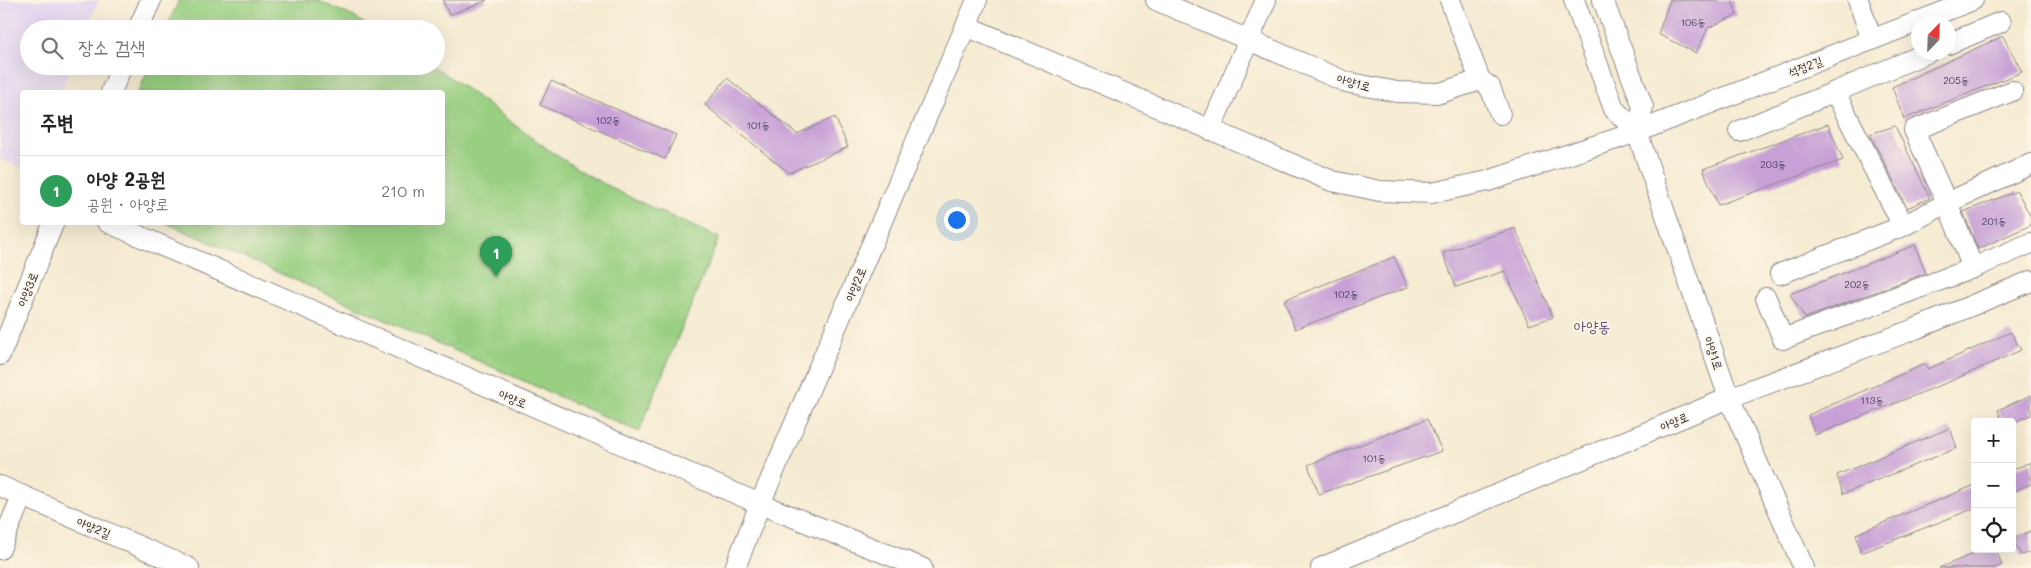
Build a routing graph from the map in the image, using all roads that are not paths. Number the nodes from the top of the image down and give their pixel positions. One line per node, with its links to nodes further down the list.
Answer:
1 (151, 0): 10 (street)
2 (977, 0): 12 (street, 아양2로)
3 (1156, 0): 13 (street, 아양1로)
4 (1266, 0): 13 (street)
5 (1450, 0): 18 (street)
6 (1574, 0): 25 (street, 아양1로)
7 (1604, 0): 25 (street)
8 (1858, 0): 14 (street)
9 (1973, 0): 14 (street, 석정2길)
10 (142, 20)
11 (2001, 22): 15 (street)
12 (966, 26): 23 (street, 석정2길); 40 (street, 아양2로)
13 (1249, 40): 18 (street, 아양1로); 23 (street)
14 (1872, 40): 25 (street, 석정2길)
15 (1956, 41)
16 (1911, 60): 21 (street)
17 (118, 75): 19 (street)
18 (1480, 80): 22 (street)
19 (111, 90)
20 (2012, 91): 27 (street)
21 (1834, 92): 24 (street); 30 (street)
22 (1500, 114)
23 (1210, 130): 25 (street, 석정2길)
24 (1739, 131)
25 (1638, 132): 37 (street, 아양1로)
26 (2031, 164): 27 (street)
27 (1947, 203): 30 (street); 32 (street)
28 (53, 225): 36 (street, 아양3로)
29 (114, 225): 40 (street, 아양로)
30 (1903, 226): 33 (street)
31 (2031, 243): 32 (street)
32 (1973, 268): 35 (street)
33 (1780, 274)
34 (2031, 281): 37 (street, 아양로)
35 (1766, 298)
36 (0, 355)
37 (1730, 398): 45 (street, 아양로); 46 (street, 아양1로)
38 (0, 486): 39 (street, 아양2길)
39 (22, 496): 41 (street); 42 (street, 아양2길)
40 (760, 504): 43 (street, 아양2로); 44 (street, 아양로)
41 (0, 549)
42 (189, 568)
43 (735, 568)
44 (922, 568)
45 (1321, 568)
46 (1804, 568)

